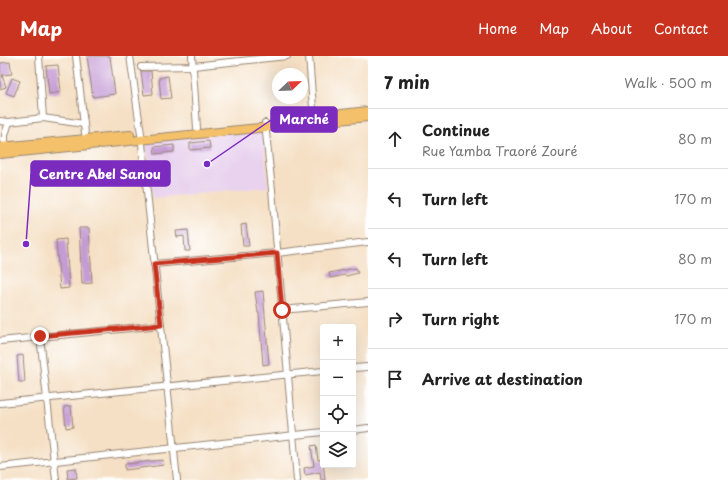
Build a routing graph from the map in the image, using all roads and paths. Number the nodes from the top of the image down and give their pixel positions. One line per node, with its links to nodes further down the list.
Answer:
1 (39, 56): 11 (street)
2 (76, 56): 15 (street)
3 (130, 56): 18 (street)
4 (192, 56): 7 (street)
5 (287, 56): 7 (street)
6 (309, 56): 12 (street)
7 (193, 66): 8 (street); 17 (street)
8 (141, 67)
9 (368, 111): 12 (main road)
10 (368, 117): 12 (main road)
11 (43, 118): 14 (street); 15 (street)
12 (314, 120): 16 (main road)
13 (0, 121): 14 (street)
14 (9, 122): 20 (street)
15 (84, 124): 19 (street)
16 (265, 125): 17 (main road); 18 (main road); 22 (street)
17 (197, 128): 18 (main road)
18 (141, 137): 19 (main road); 23 (street)
19 (86, 142): 20 (main road)
20 (2, 150)
21 (368, 242): 22 (street)
22 (277, 253): 23 (street); 25 (street)
23 (154, 264): 26 (street)
24 (368, 302): 25 (street)
25 (282, 310): 32 (street)
26 (161, 325): 27 (street); 33 (street)
27 (40, 336): 28 (street); 34 (street)
28 (0, 340)
29 (368, 367): 30 (street)
30 (356, 368)
31 (320, 370): 32 (street)
32 (287, 374): 33 (street); 39 (street)
33 (166, 385): 34 (street); 40 (street)
34 (48, 399): 35 (street); 41 (street)
35 (0, 403)
36 (368, 428): 37 (street)
37 (356, 430)
38 (320, 432): 39 (street)
39 (294, 434): 40 (street); 45 (street)
40 (173, 448): 41 (street); 44 (street)
41 (55, 461): 42 (street); 43 (street)
42 (0, 467)
43 (56, 480)
44 (177, 480)
45 (297, 480)

